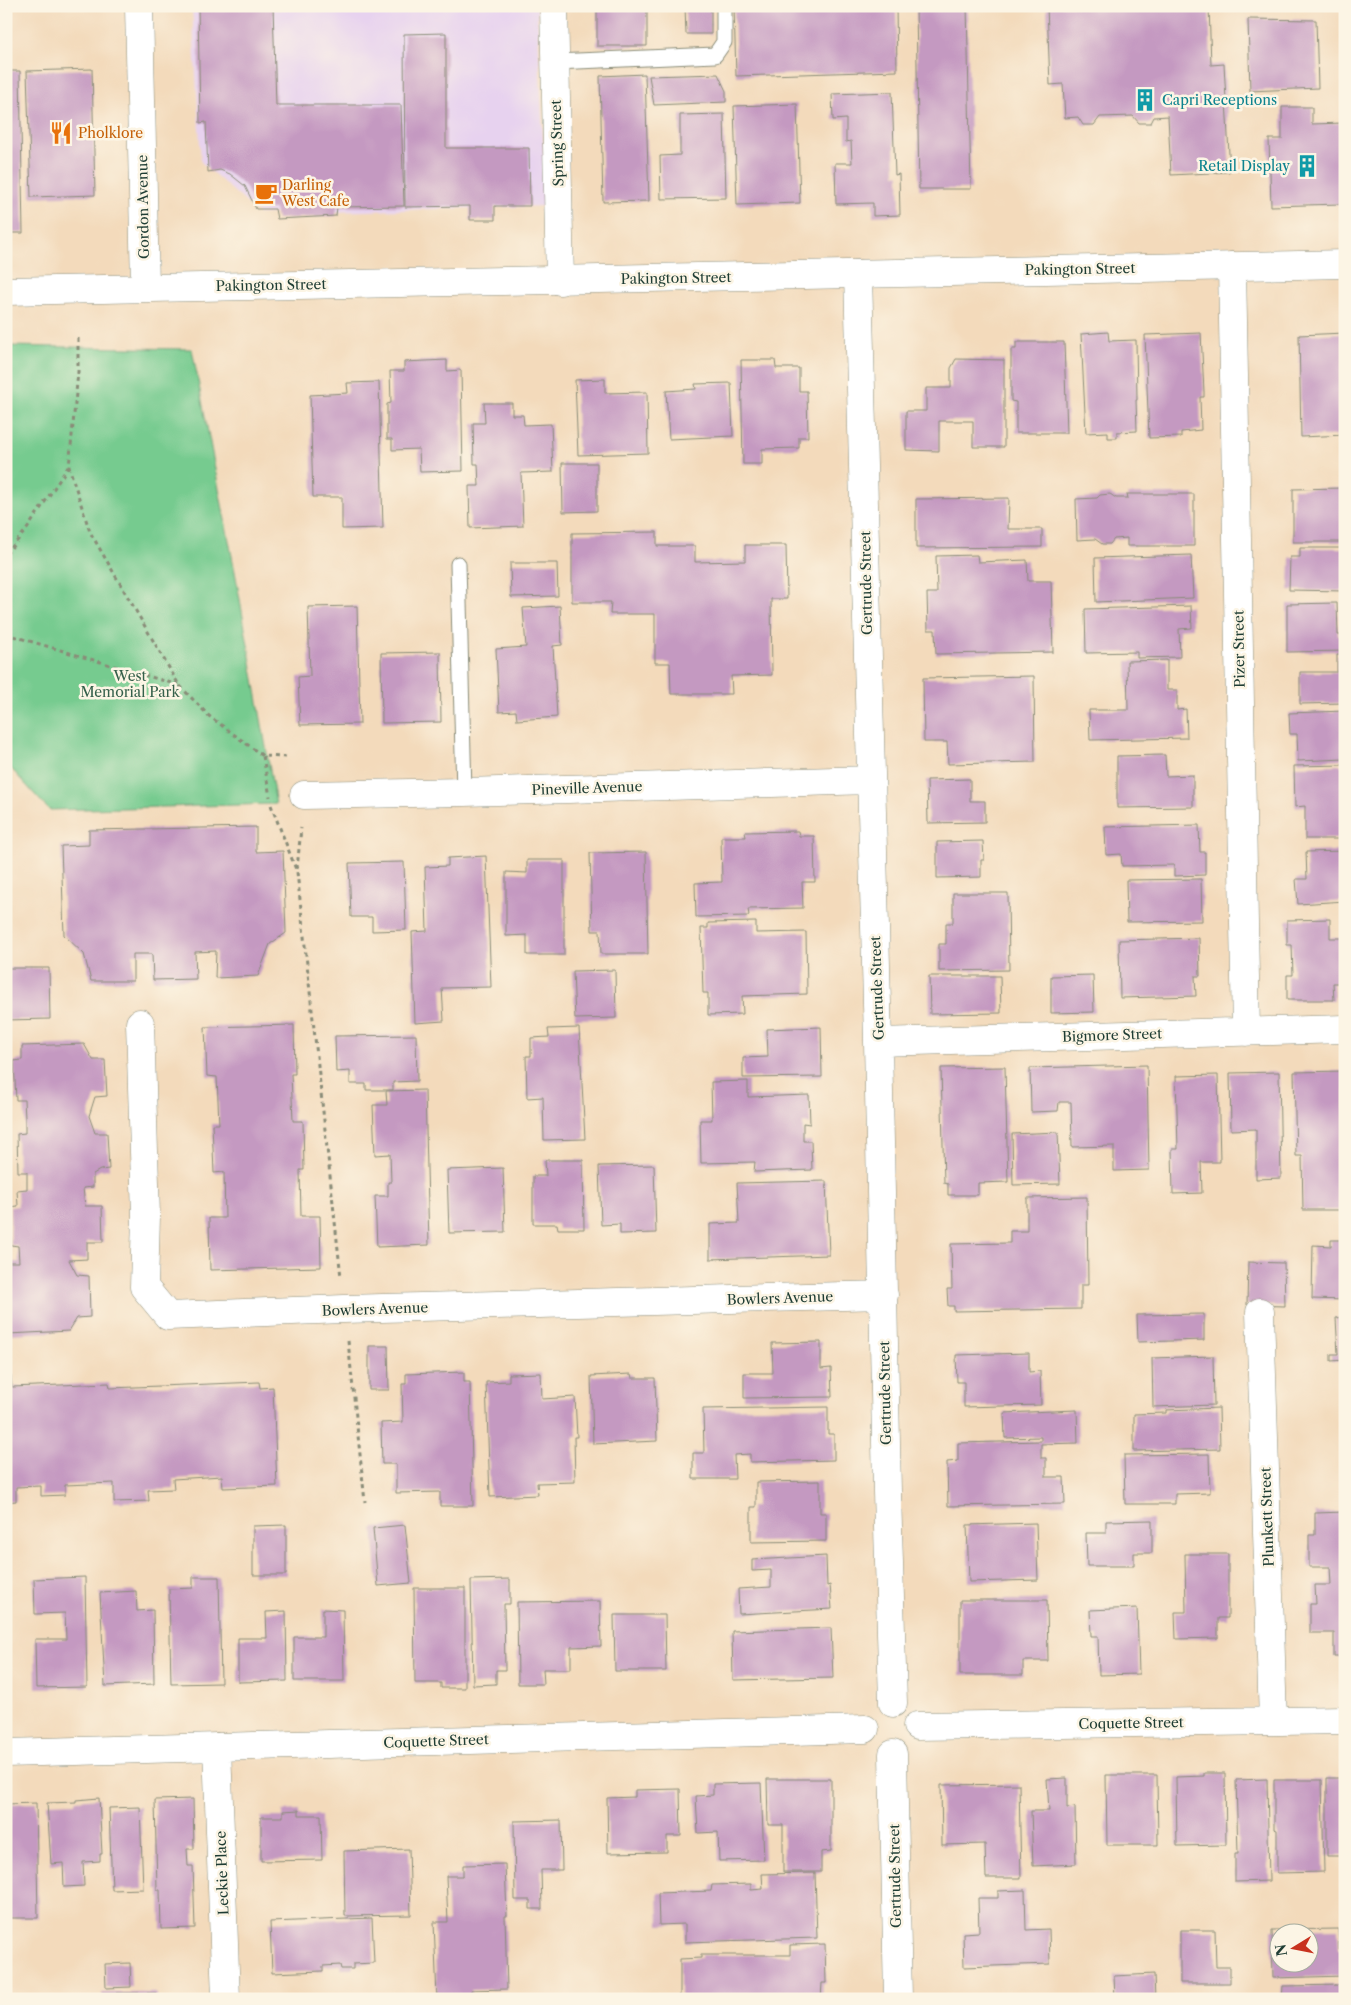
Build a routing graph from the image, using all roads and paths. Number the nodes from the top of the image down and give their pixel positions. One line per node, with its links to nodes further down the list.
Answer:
1 (139, 6): 9 (street, Gordon Avenue)
2 (554, 6): 4 (street, Spring Street)
3 (724, 6): 4 (lane)
4 (555, 62): 8 (street, Spring Street)
5 (1345, 264): 6 (street, Pakington Street)
6 (1232, 266): 7 (street, Pakington Street); 25 (street, Pizer Street)
7 (858, 274): 8 (street, Pakington Street); 19 (street, Gertrude Street)
8 (560, 281): 9 (street, Pakington Street)
9 (145, 287): 10 (street, Pakington Street)
10 (6, 290)
11 (78, 338): 12 (path)
12 (69, 467): 13 (path); 16 (path)
13 (6, 554)
14 (458, 564): 20 (lane)
15 (6, 634): 16 (path)
16 (178, 685): 17 (path)
17 (263, 756): 18 (path); 22 (path)
18 (286, 757)
19 (870, 780): 20 (street, Pineville Avenue); 26 (street, Gertrude Street)
20 (464, 792): 21 (street, Pineville Avenue)
21 (304, 795): 22 (path)
22 (297, 872): 27 (path)
23 (140, 1023): 28 (street, Bowlers Avenue)
24 (1345, 1029): 25 (street, Bigmore Street)
25 (1246, 1032): 26 (street, Bigmore Street)
26 (878, 1042): 28 (street, Gertrude Street)
27 (341, 1282)
28 (884, 1295): 32 (street, Gertrude Street)
29 (1260, 1312): 34 (street, Plunkett Street)
30 (348, 1338): 31 (path)
31 (365, 1502)
32 (893, 1703): 35 (street); 36 (street)
33 (1345, 1720): 34 (street, Coquette Street)
34 (1273, 1721): 35 (street, Coquette Street)
35 (916, 1726): 39 (street)
36 (865, 1729): 37 (street, Coquette Street); 39 (street)
37 (217, 1747): 38 (street, Coquette Street); 40 (street, Leckie Place)
38 (6, 1753)
39 (893, 1754): 41 (street, Gertrude Street)
40 (226, 1999)
41 (898, 1999)

